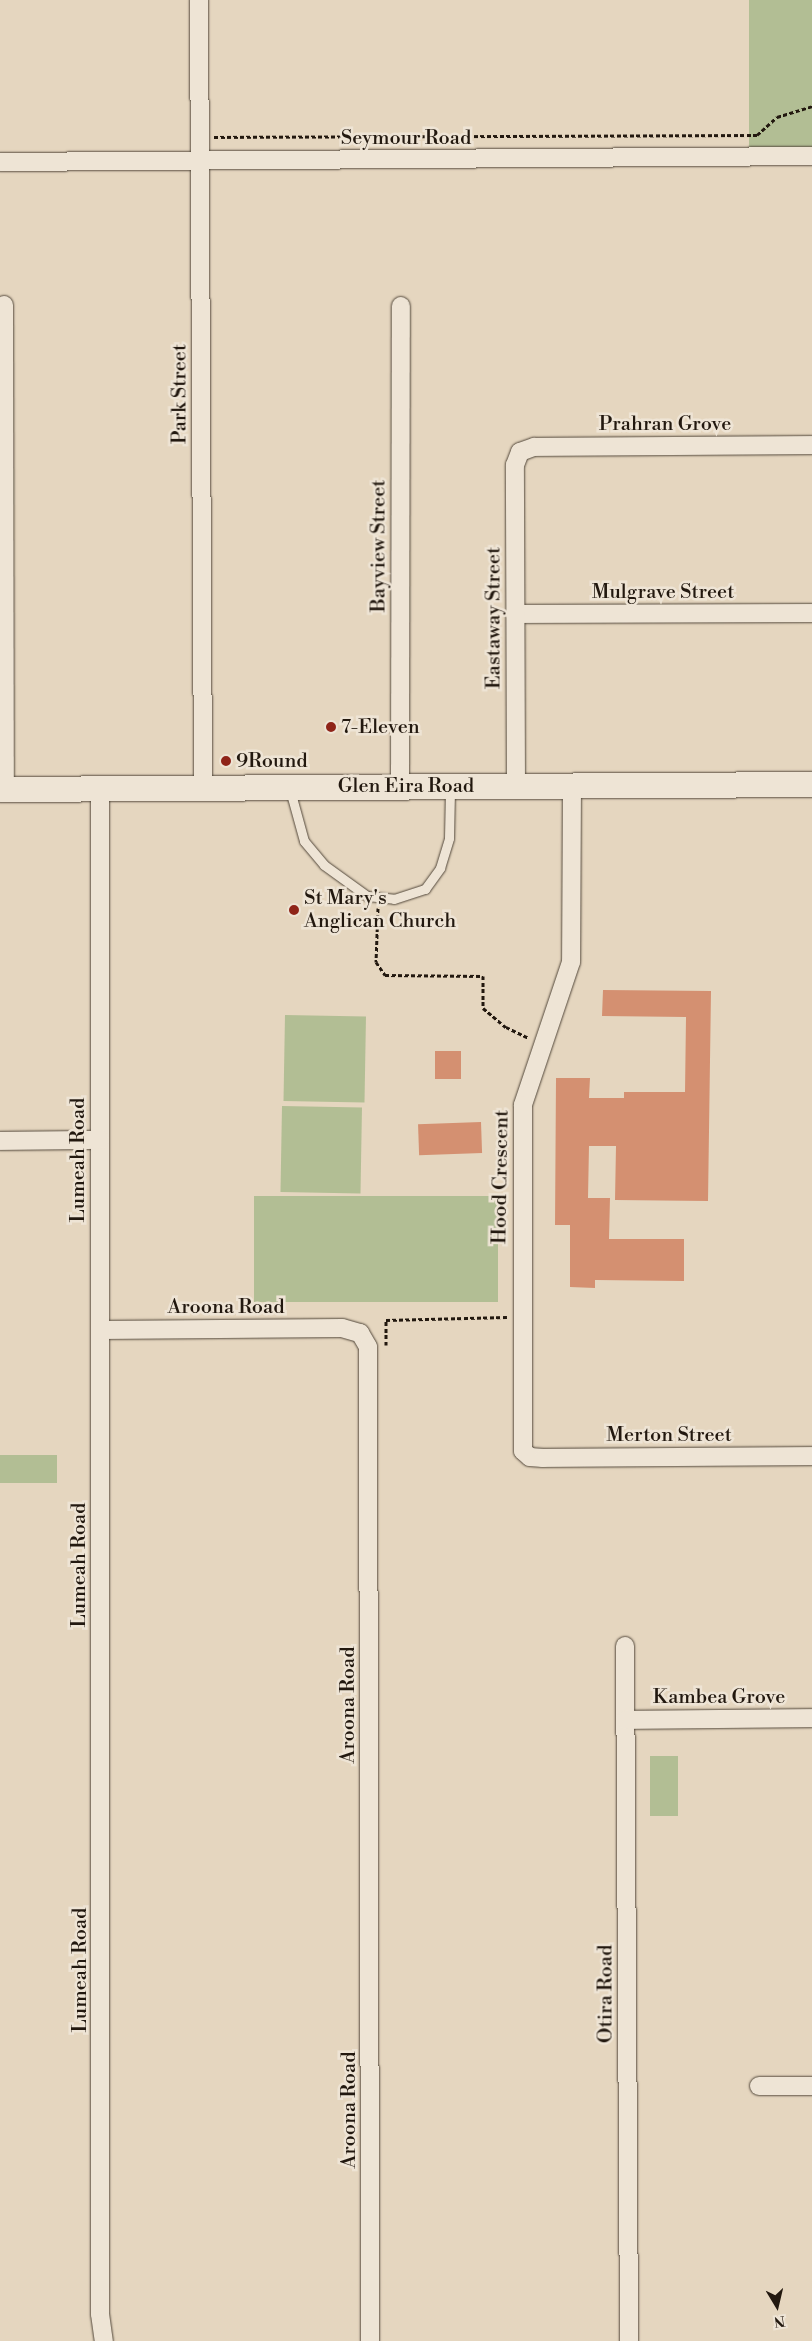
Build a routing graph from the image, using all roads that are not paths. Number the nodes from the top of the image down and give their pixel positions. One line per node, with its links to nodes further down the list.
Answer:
1 (199, 0): 3 (street, Park Street)
2 (812, 156): 3 (street, Seymour Road)
3 (200, 161): 4 (street, Seymour Road); 16 (street, Park Street)
4 (0, 162)
5 (4, 305): 19 (street)
6 (401, 306): 12 (street, Bayview Street)
7 (812, 445): 8 (street, Prahran Grove)
8 (520, 452): 10 (street, Eastaway Street)
9 (812, 613): 10 (street, Mulgrave Street)
10 (515, 614): 14 (street, Eastaway Street)
11 (812, 784): 15 (main road, Glen Eira Road)
12 (400, 786): 13 (main road, Glen Eira Road); 17 (main road, Glen Eira Road)
13 (450, 786): 14 (main road, Glen Eira Road); 17 (lane)
14 (516, 786): 15 (main road, Glen Eira Road)
15 (572, 786): 23 (street, Hood Crescent)
16 (203, 787): 17 (main road, Glen Eira Road); 18 (main road, Glen Eira Road)
17 (290, 787)
18 (100, 788): 19 (main road, Glen Eira Road); 20 (street, Lumeah Road)
19 (2, 789)
20 (100, 1140): 21 (street); 22 (street, Lumeah Road)
21 (0, 1141)
22 (100, 1330): 30 (street, Lumeah Road); 31 (street, Aroona Road)
23 (526, 1455): 24 (street, Merton Street)
24 (812, 1456)
25 (625, 1646): 27 (street, Otira Road)
26 (812, 1718): 27 (street, Kambea Grove)
27 (626, 1720): 32 (street, Otira Road)
28 (759, 2086): 29 (street)
29 (812, 2086)
30 (104, 2341)
31 (370, 2341)
32 (628, 2341)

